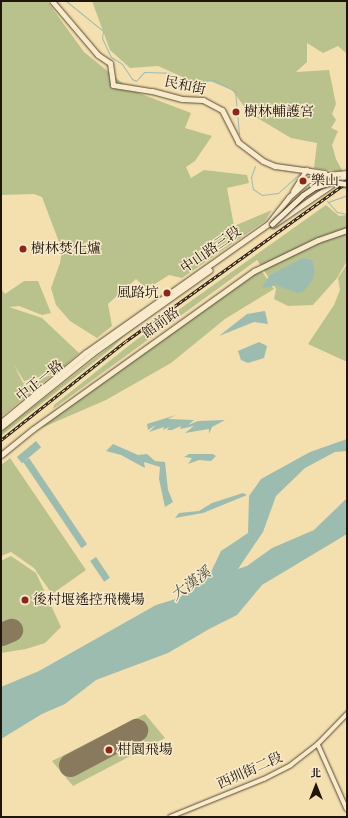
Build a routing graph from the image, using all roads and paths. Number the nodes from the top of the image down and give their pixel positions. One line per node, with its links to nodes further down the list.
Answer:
1 (52, 1): 2 (street, 民和街)
2 (307, 169): 4 (street, 民和街); 6 (street)
3 (347, 174): 4 (street, 中山路三段); 7 (street, 中山路三段)
4 (332, 175): 6 (street, 中山路三段)
5 (347, 184): 7 (street, bridge)
6 (289, 197): 7 (street, 中山路三段)
7 (270, 225): 9 (street, 中山路三段); 10 (street, 中山路三段)
8 (347, 230): 13 (street, 館前路)
9 (85, 353): 11 (street, 中正一路)
10 (94, 353): 12 (street, 中正一路)
11 (1, 422)
12 (1, 427)
13 (1, 456)
14 (347, 714): 15 (street, 西圳街二段)
15 (318, 744): 16 (street); 17 (street, 西圳街二段)
16 (347, 809)
17 (170, 817)

